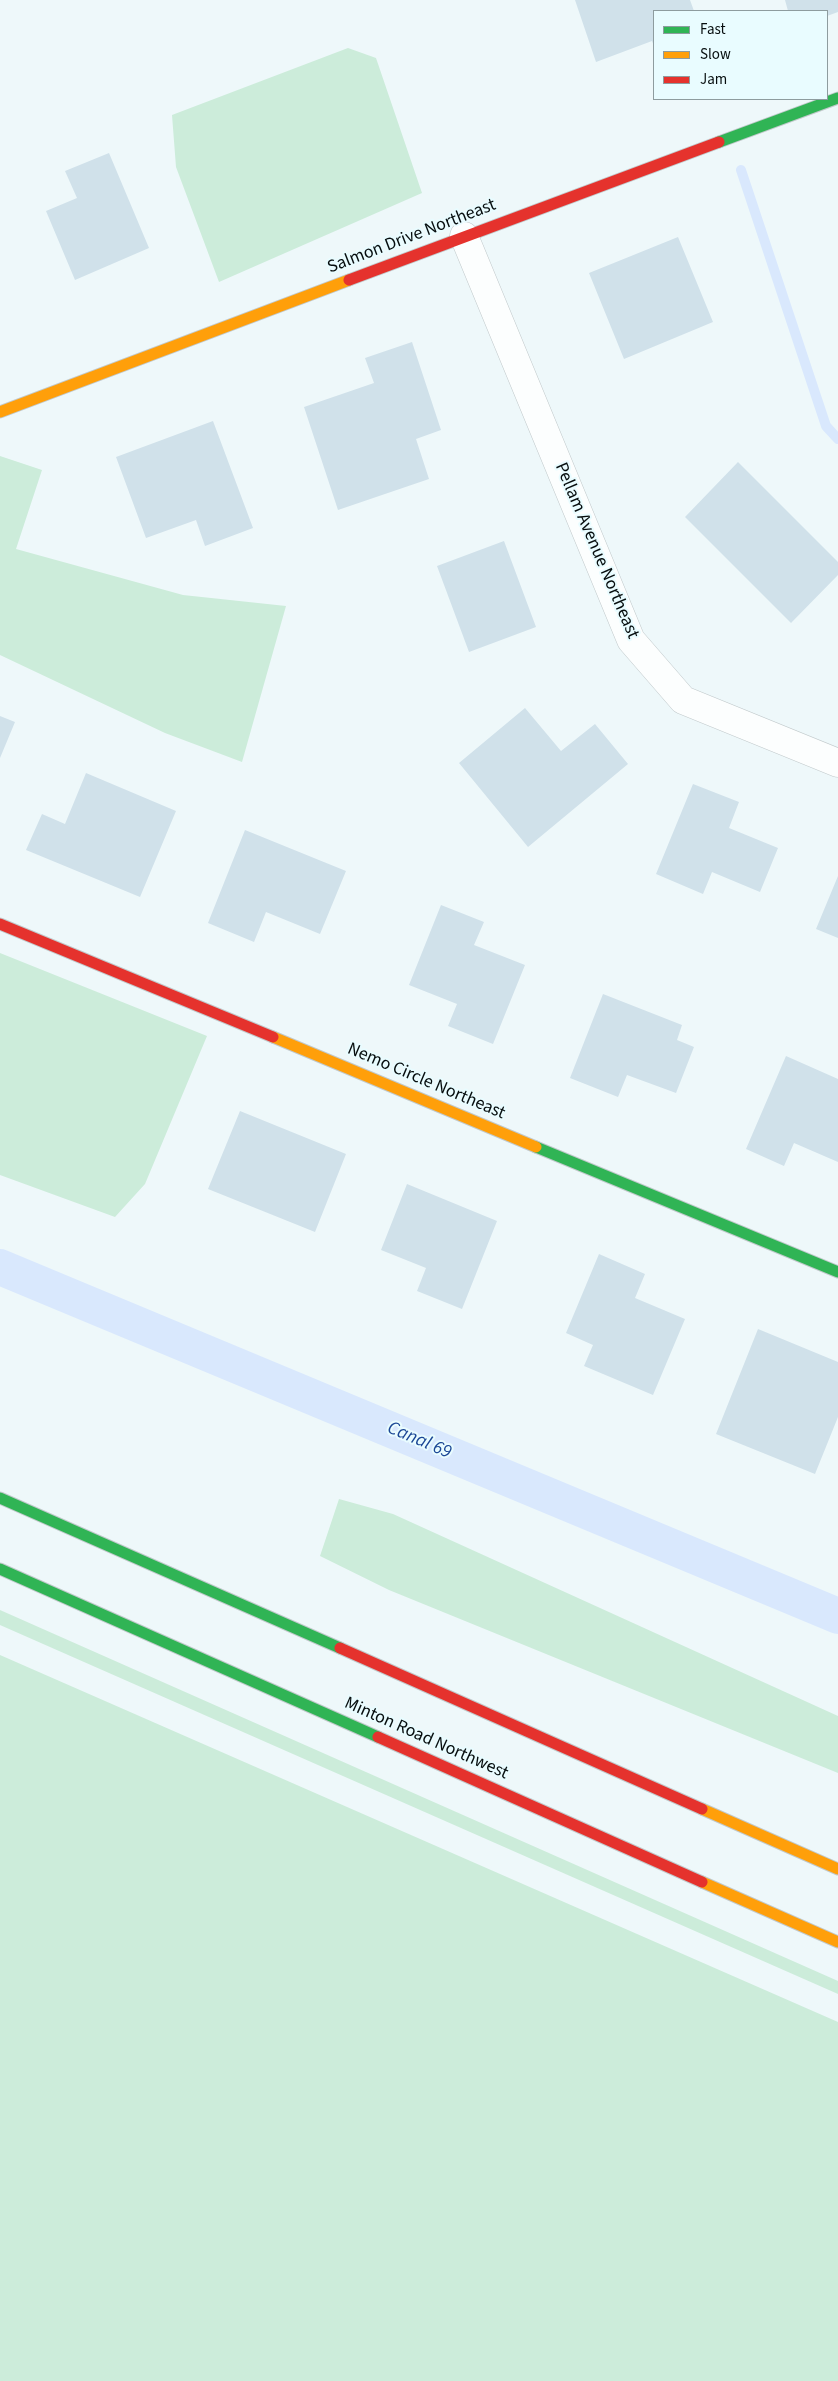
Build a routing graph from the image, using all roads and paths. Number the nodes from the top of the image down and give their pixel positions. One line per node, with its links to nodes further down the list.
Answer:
1 (838, 98): 2 (main road, Salmon Drive Northeast)
2 (464, 236): 3 (main road, Salmon Drive Northeast); 4 (street, Pellam Avenue Northeast)
3 (0, 412)
4 (838, 763)
5 (0, 924): 6 (main road, Nemo Circle Northeast)
6 (838, 1272)
7 (0, 1498): 9 (main road)
8 (0, 1568): 10 (main road, Minton Road Northwest)
9 (838, 1869)
10 (838, 1942)

